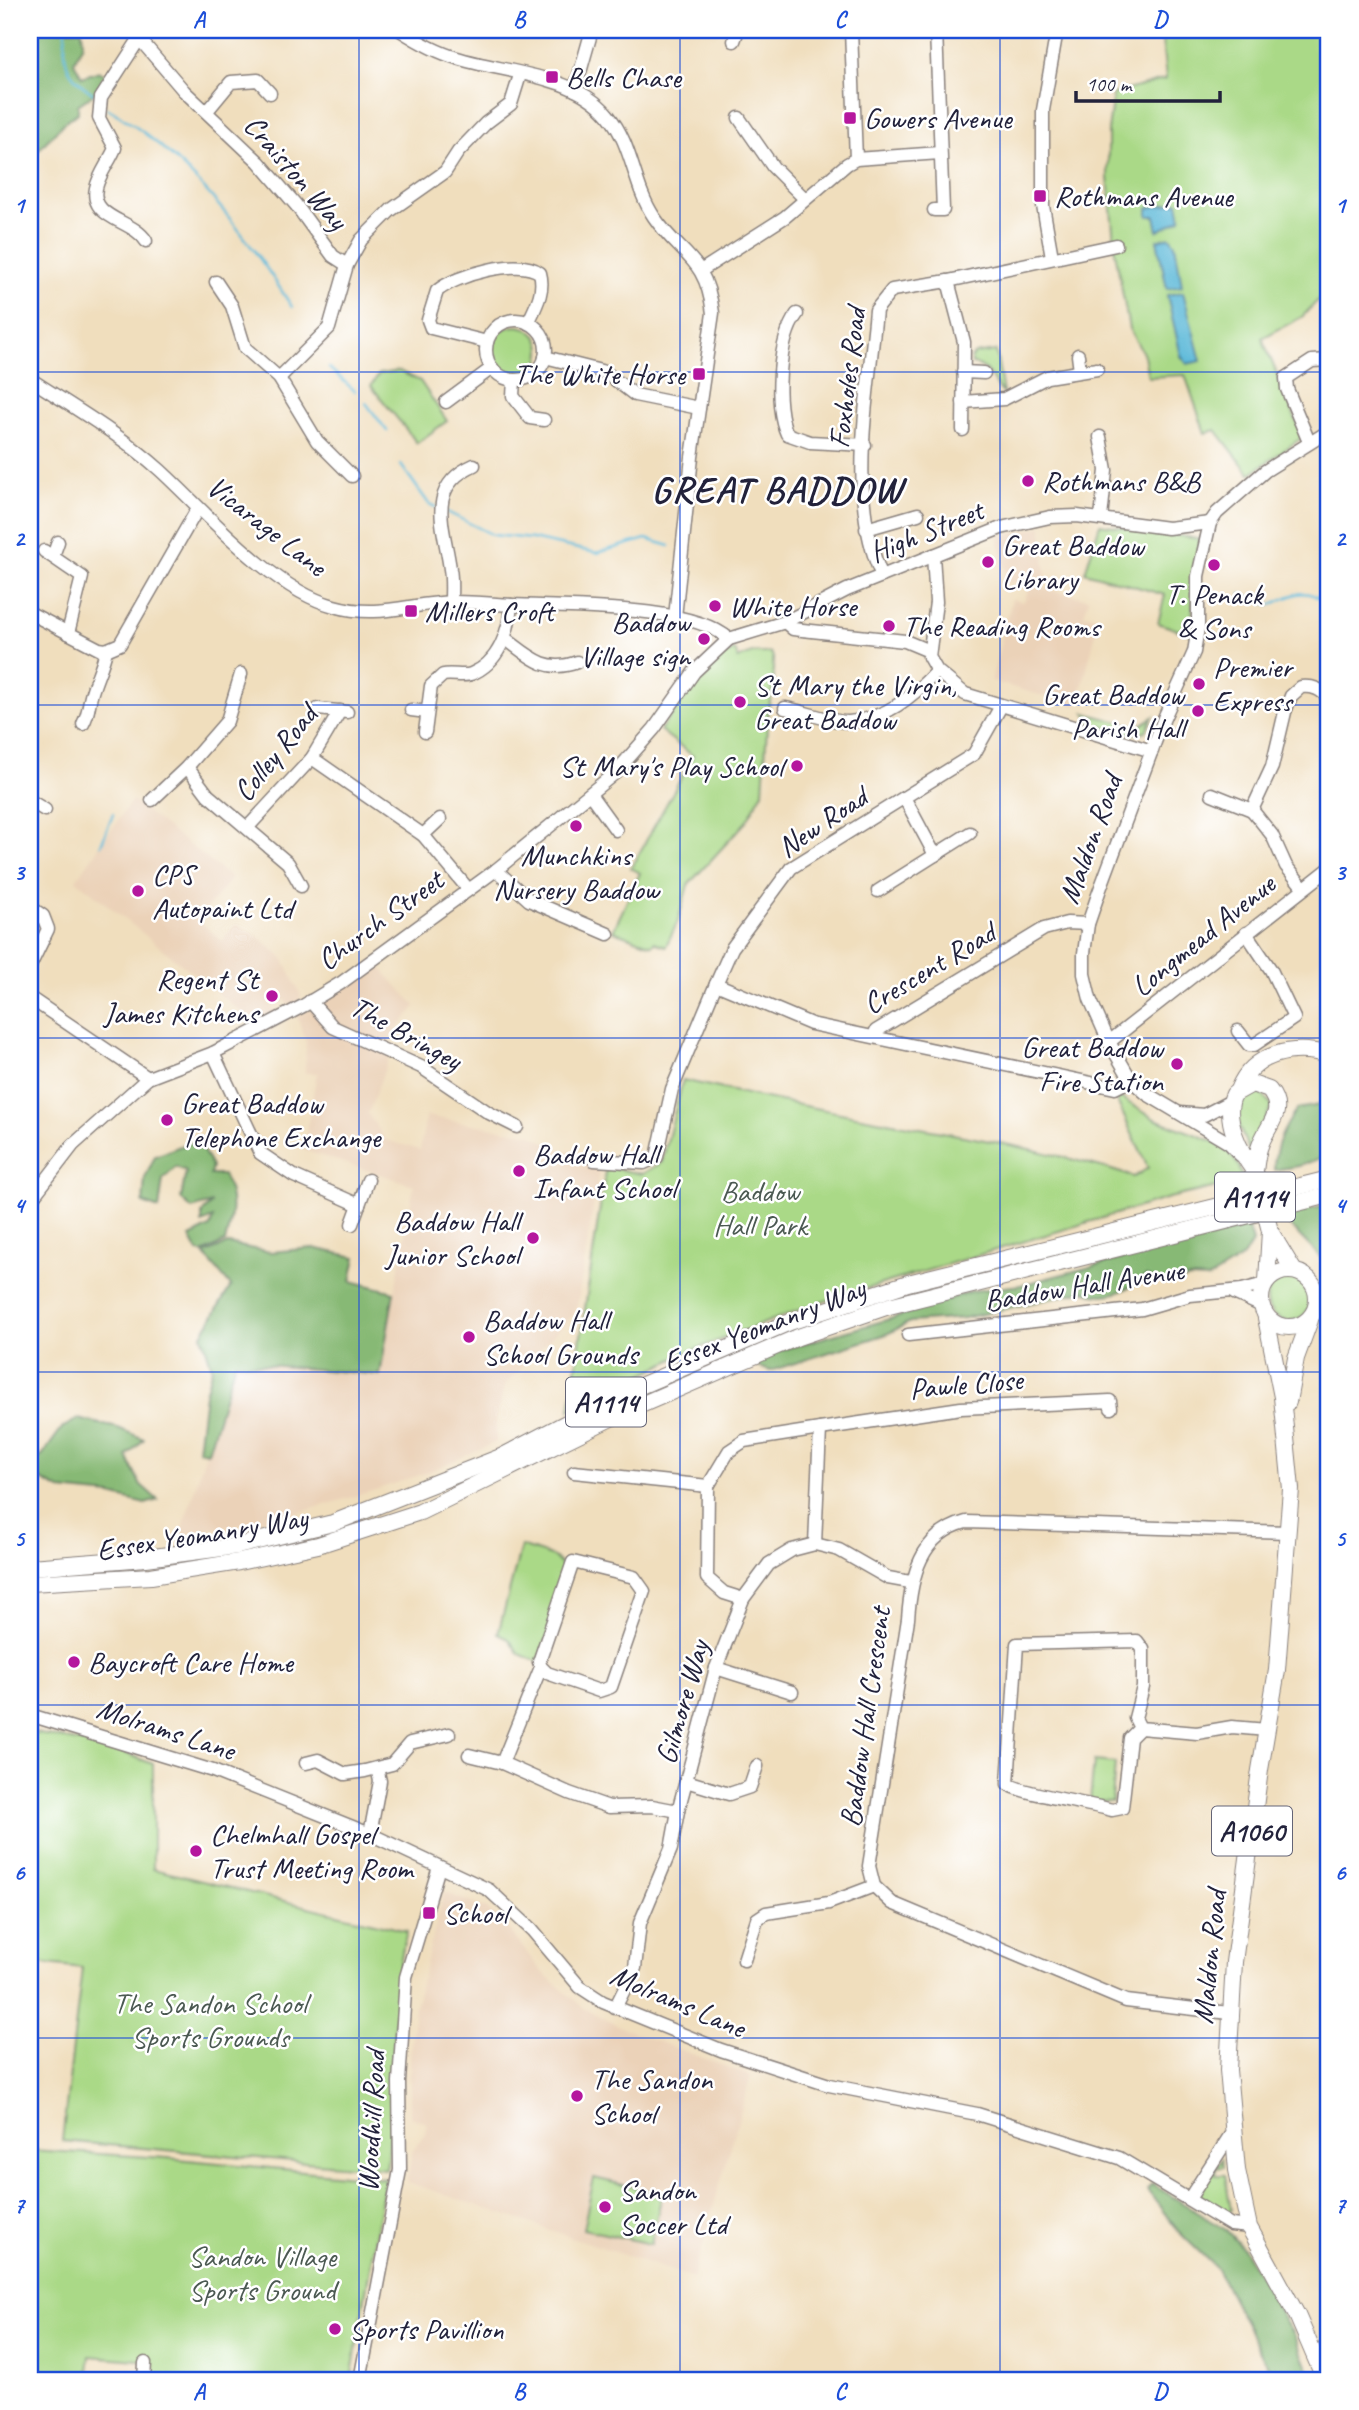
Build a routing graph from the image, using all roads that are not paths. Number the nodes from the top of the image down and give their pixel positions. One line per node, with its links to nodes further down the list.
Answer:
1 (400, 30): 7 (street)
2 (592, 30): 8 (street)
3 (851, 30): 13 (street)
4 (936, 30): 12 (street)
5 (1057, 30): 18 (street)
6 (141, 34): 10 (street, Craiston Way); 16 (street, Craiston Way)
7 (520, 75): 8 (street); 19 (street)
8 (575, 89): 20 (street)
9 (270, 93): 10 (street, Craiston Way)
10 (207, 111): 19 (street, Craiston Way)
11 (739, 118): 14 (street)
12 (940, 153): 13 (street); 15 (street)
13 (856, 159): 14 (street)
14 (804, 198): 20 (street)
15 (934, 210)
16 (146, 242)
17 (1116, 245): 18 (street, Foxholes Road)
18 (1052, 257): 21 (street, Foxholes Road)
19 (346, 265): 34 (street)
20 (702, 270): 39 (street)
21 (948, 281): 32 (street); 45 (street, Foxholes Road)
22 (216, 282): 34 (street)
23 (797, 314): 45 (street)
24 (528, 323): 25 (street); 25 (street); 27 (street)
25 (487, 342): 29 (street)
26 (1078, 355): 31 (street)
27 (545, 357): 36 (street); 39 (street)
28 (1329, 360): 44 (street)
29 (492, 368): 36 (street); 37 (street)
30 (1097, 369): 31 (street)
31 (1080, 371): 38 (street)
32 (963, 372): 33 (street); 38 (street)
33 (984, 373)
34 (279, 378): 47 (street)
35 (30, 379): 48 (street, Vicarage Lane)
36 (514, 380): 40 (street)
37 (446, 402)
38 (963, 402): 41 (street)
39 (699, 408): 59 (street)
40 (544, 420)
41 (963, 430)
42 (1329, 431): 44 (street)
43 (1100, 437): 50 (street)
44 (1310, 442): 51 (street)
45 (865, 445): 52 (street, Foxholes Road)
46 (466, 466): 56 (street)
47 (351, 469)
48 (198, 508): 56 (street, Vicarage Lane); 64 (street)
49 (918, 514): 52 (street)
50 (1101, 519): 51 (street, High Street); 54 (street, High Street)
51 (1210, 523): 77 (street, Maldon Road)
52 (866, 529): 55 (street, Foxholes Road)
53 (58, 542): 61 (street)
54 (933, 555): 55 (street, High Street); 65 (street)
55 (882, 576): 60 (street, High Street)
56 (451, 602): 57 (street, Vicarage Lane)
57 (511, 605): 59 (street, Vicarage Lane); 62 (street)
58 (30, 613): 61 (street)
59 (675, 617): 63 (street)
60 (785, 622): 63 (street, High Street); 65 (street)
61 (68, 632): 64 (street)
62 (506, 639): 66 (street); 74 (street)
63 (729, 639): 80 (street, Church Street)
64 (106, 650): 75 (street)
65 (929, 651): 67 (street)
66 (577, 662)
67 (937, 671): 70 (street); 71 (street)
68 (241, 674): 79 (street)
69 (1329, 698): 86 (street)
70 (1001, 706): 77 (street); 82 (street, New Road)
71 (785, 708)
72 (318, 709): 78 (street, Colley Road)
73 (411, 710): 74 (street)
74 (427, 712): 76 (street)
75 (83, 724)
76 (425, 732)
77 (1152, 751): 100 (street, Maldon Road)
78 (312, 758): 88 (street, Colley Road); 91 (street)
79 (187, 767): 83 (street); 88 (street)
80 (590, 794): 89 (street); 94 (street, Church Street)
81 (1213, 794): 86 (street)
82 (905, 799): 92 (street); 104 (street, New Road)
83 (152, 800)
84 (30, 801): 85 (street)
85 (45, 810)
86 (1252, 810): 96 (street)
87 (440, 819): 91 (street)
88 (248, 827): 95 (street)
89 (616, 830)
90 (970, 833): 92 (street)
91 (422, 835): 97 (street)
92 (934, 855): 98 (street)
93 (1329, 869): 96 (street, Longmead Avenue)
94 (496, 870): 97 (street, Church Street); 102 (street)
95 (301, 886)
96 (1303, 887): 101 (street, Longmead Avenue)
97 (468, 889): 106 (street, Church Street)
98 (878, 891)
99 (30, 907): 103 (street)
100 (1088, 924): 108 (street, Crescent Road); 109 (street, Maldon Road)
101 (1246, 933): 107 (street); 109 (street, Longmead Avenue)
102 (597, 934)
103 (30, 966)
104 (716, 984): 108 (street, Crescent Road); 117 (street, New Road)
105 (30, 998): 112 (street)
106 (310, 1001): 110 (street, Church Street); 116 (street, The Bringey)
107 (1238, 1031)
108 (874, 1036): 113 (street)
109 (1109, 1042): 113 (street, Maldon Road)
110 (213, 1053): 112 (street, Church Street); 123 (street)
111 (1329, 1055): 114 (main road)
112 (148, 1078): 122 (street, Church Street)
113 (1131, 1080): 115 (street, Maldon Road)
114 (1235, 1095): 115 (street); 118 (main road); 118 (main road)
115 (1173, 1111): 118 (street, Maldon Road)
116 (517, 1127)
117 (594, 1160)
118 (1251, 1166): 125 (main road, bridge)
119 (1329, 1179): 140 (main road, Essex Yeomanry Way / A1114)
120 (368, 1180): 123 (street)
121 (1329, 1195): 142 (main road, Essex Yeomanry Way / A1114)
122 (30, 1201)
123 (359, 1205): 124 (street)
124 (352, 1224)
125 (1270, 1231): 126 (main road); 127 (main road)
126 (1294, 1271): 127 (main road); 131 (main road)
127 (1266, 1283): 128 (street, Baddow Hall Avenue); 130 (main road)
128 (1227, 1292): 130 (street, Baddow Hall Avenue); 132 (street, Baddow Hall Avenue)
129 (1329, 1300): 131 (main road, A1060)
130 (1263, 1310): 131 (main road); 135 (main road, Maldon Road / A1060)
131 (1312, 1317): 135 (main road, Maldon Road / A1060)
132 (908, 1335)
133 (1111, 1408): 134 (street, Pawle Close)
134 (820, 1429): 137 (street); 139 (street)
135 (1287, 1439): 138 (main road, Maldon Road / A1060)
136 (574, 1472): 137 (street)
137 (708, 1486): 143 (street)
138 (1288, 1532): 141 (street, Baddow Hall Crescent); 149 (main road, Maldon Road / A1060)
139 (815, 1544): 141 (street); 143 (street, Gilmore Way)
140 (30, 1567)
141 (911, 1582): 160 (street, Baddow Hall Crescent)
142 (30, 1583)
143 (743, 1599): 145 (street, Gilmore Way)
144 (541, 1667): 144 (street); 153 (street)
145 (716, 1668): 146 (street); 156 (street, Gilmore Way)
146 (787, 1688)
147 (30, 1715): 158 (street, Molrams Lane)
148 (1140, 1728): 148 (street); 149 (street)
149 (1267, 1730): 163 (main road, Maldon Road / A1060)
150 (449, 1734): 155 (street)
151 (469, 1755): 153 (street)
152 (306, 1763): 155 (street)
153 (502, 1763): 157 (street)
154 (757, 1766): 156 (street)
155 (377, 1768): 158 (street)
156 (686, 1781): 157 (street, Gilmore Way)
157 (678, 1811): 162 (street, Gilmore Way)
158 (370, 1834): 159 (street, Molrams Lane)
159 (439, 1867): 162 (street, Molrams Lane); 170 (street, Woodhill Road)
160 (874, 1886): 161 (street); 163 (street)
161 (741, 1956)
162 (615, 2008): 165 (street, Molrams Lane)
163 (1229, 2012): 164 (main road, Maldon Road / A1060)
164 (1233, 2131): 165 (street); 166 (main road, Maldon Road / A1060)
165 (1189, 2199): 166 (street, Molrams Lane)
166 (1250, 2227): 168 (main road, Maldon Road / A1060)
167 (145, 2363): 169 (street)
168 (1326, 2378)
169 (144, 2380)
170 (360, 2380)

